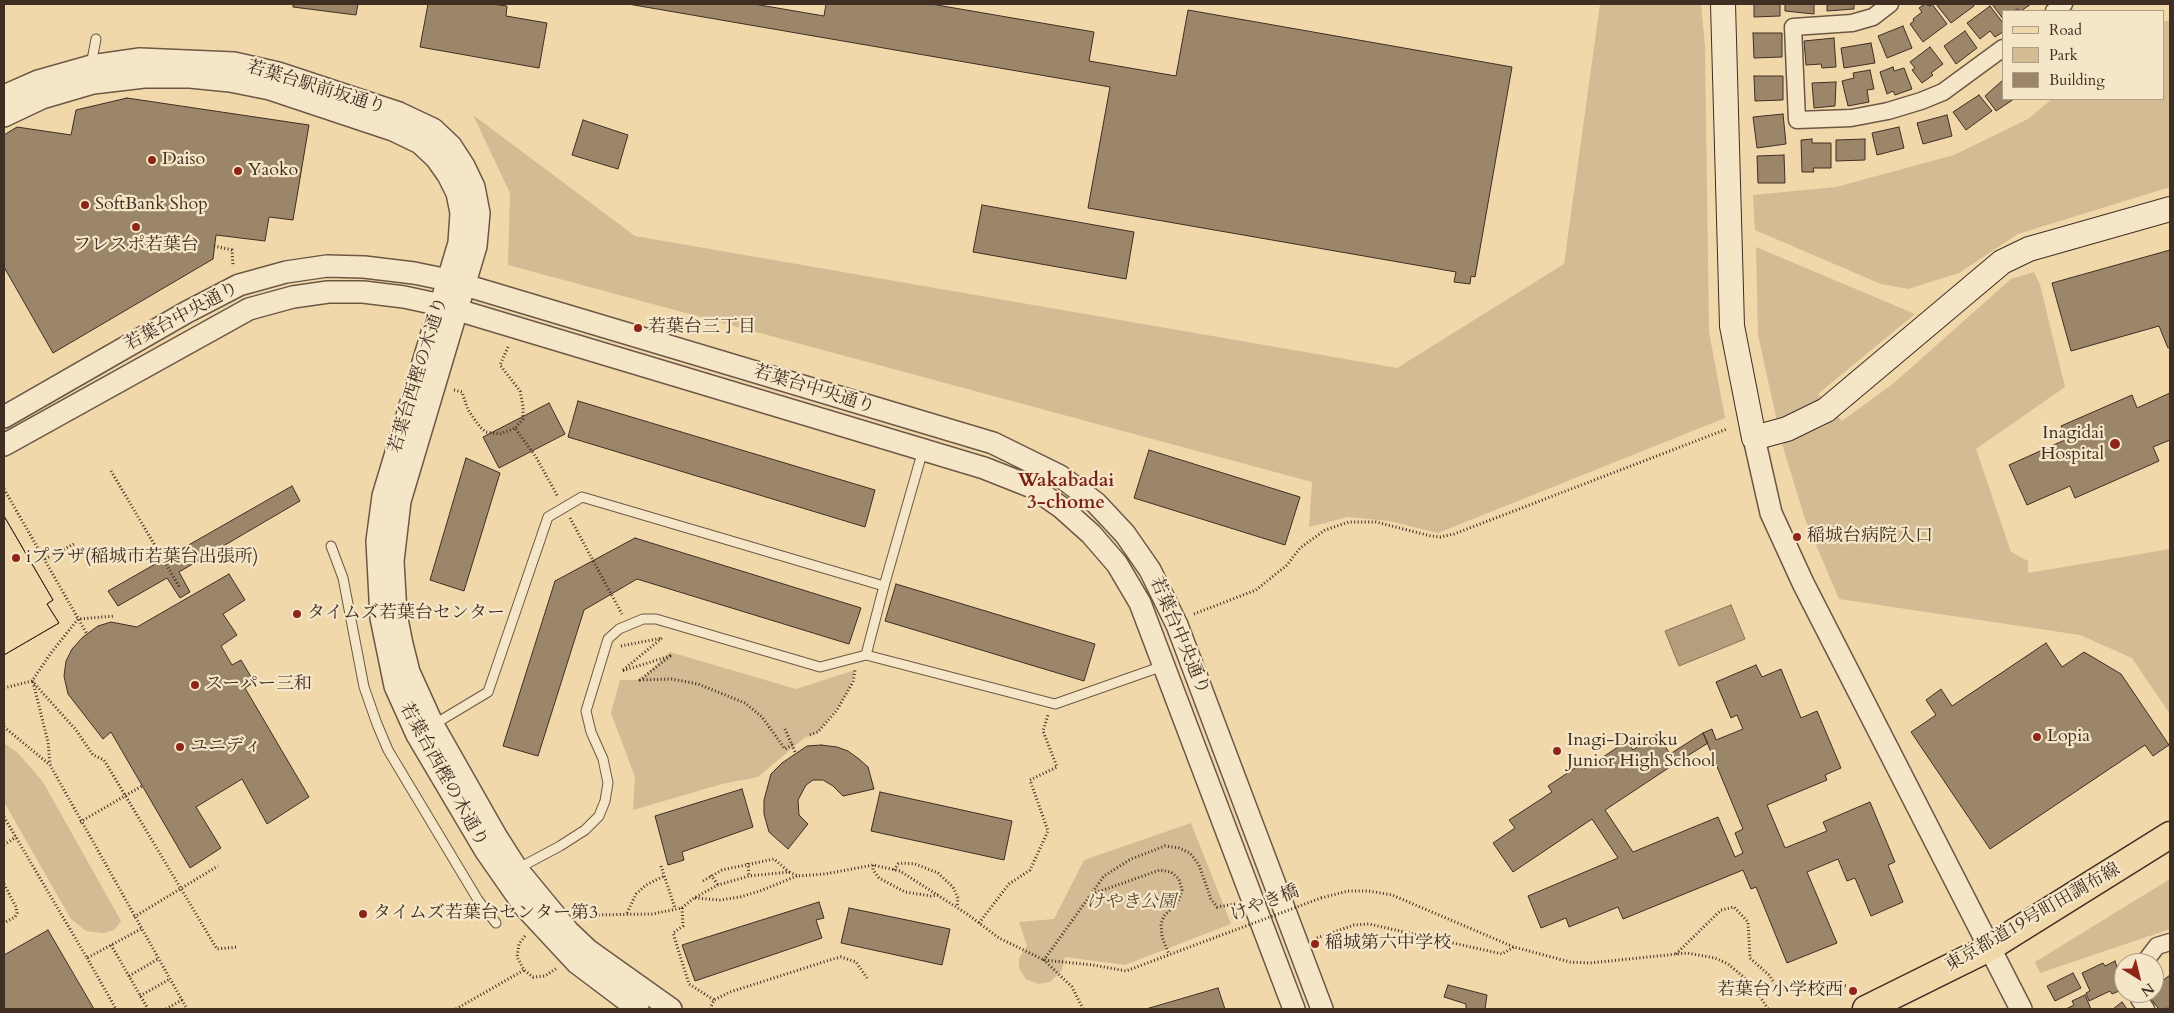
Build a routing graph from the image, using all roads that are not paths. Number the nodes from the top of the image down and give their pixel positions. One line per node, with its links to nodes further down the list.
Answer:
1 (1722, 4): 12 (main road)
2 (1890, 4): 4 (street)
3 (96, 38): 5 (lane)
4 (2002, 49)
5 (92, 66): 6 (street, 若葉台駅前坂通り); 9 (street, 若葉台駅前坂通り)
6 (4, 96)
7 (4, 116): 9 (street, 若葉台駅前坂通り)
8 (2170, 209): 12 (main road)
9 (457, 283): 10 (street, 若葉台西樫の木通り); 11 (street, 若葉台中央通り); 29 (street, 若葉台中央通り)
10 (449, 308): 13 (street, 若葉台中央通り); 14 (street, 若葉台中央通り); 19 (street, 若葉台西樫の木通り); 26 (street, 若葉台西樫の木通り)
11 (4, 417)
12 (1754, 438): 24 (street)
13 (4, 445)
14 (924, 450): 16 (lane); 18 (street, 若葉台中央通り)
15 (331, 546): 22 (lane)
16 (884, 586): 17 (lane); 19 (lane)
17 (866, 655): 18 (lane); 21 (lane)
18 (1164, 666): 28 (street, 若葉台中央通り)
19 (433, 725): 21 (street, 若葉台西樫の木通り)
20 (2170, 835): 24 (main road, 東京都道19号町田調布線)
21 (517, 869): 27 (street, 若葉台西樫の木通り)
22 (496, 923)
23 (2170, 942): 25 (street)
24 (1989, 948): 30 (main road, 東京都道19号町田調布線); 31 (street)
25 (2152, 953)
26 (638, 1009)
27 (671, 1009)
28 (1294, 1009)
29 (1322, 1009)
30 (1866, 1009)
31 (2021, 1009)

